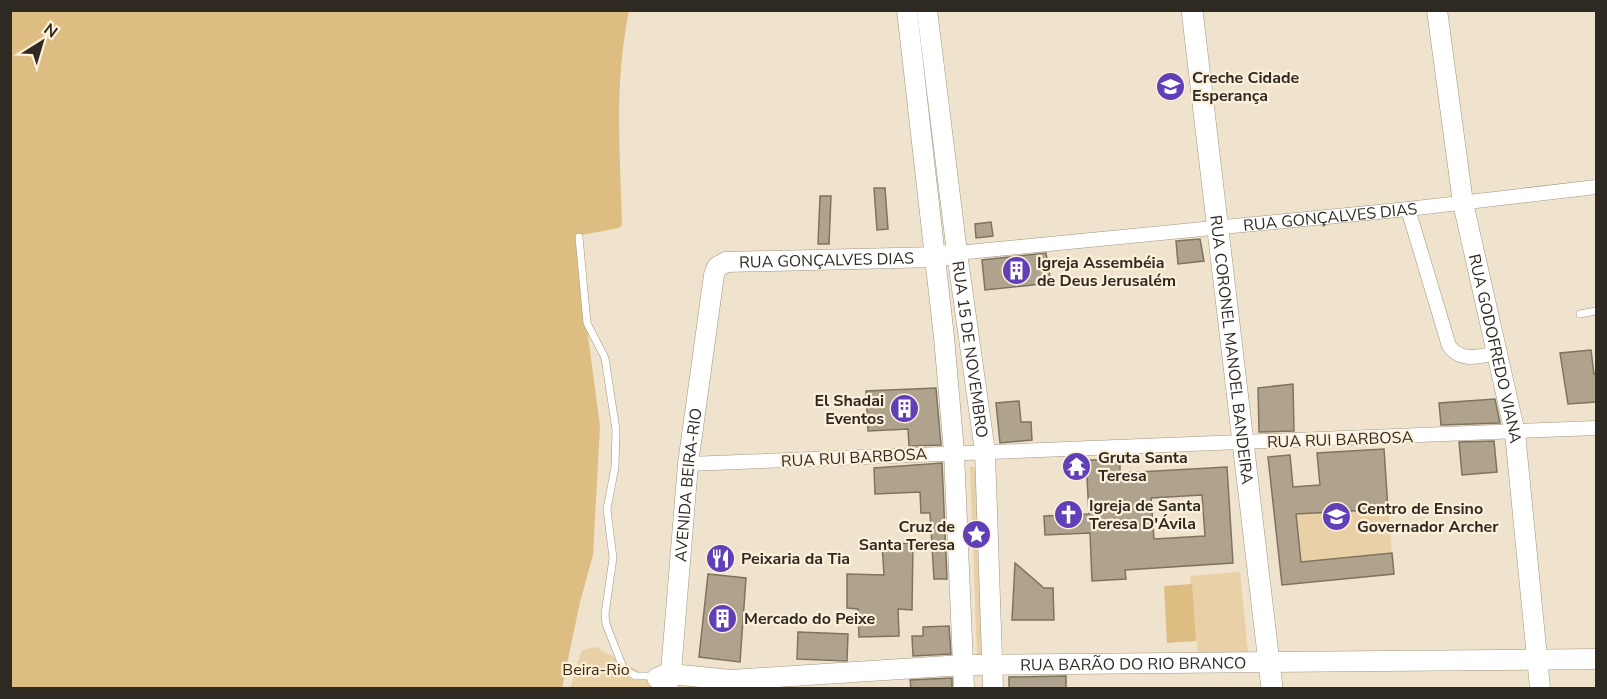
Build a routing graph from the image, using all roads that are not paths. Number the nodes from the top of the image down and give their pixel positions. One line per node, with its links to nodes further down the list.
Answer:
1 (907, 10): 11 (main road, RUA 15 DE NOVEMBRO)
2 (927, 10): 10 (main road, RUA 15 DE NOVEMBRO)
3 (1192, 10): 8 (main road, RUA CORONEL MANOEL BANDEIRA)
4 (1437, 10): 6 (main road, RUA GODOFREDO VIANA)
5 (1596, 187): 6 (street, RUA GONÇALVES DIAS)
6 (1463, 203): 7 (street, RUA GONÇALVES DIAS); 15 (main road, RUA GODOFREDO VIANA)
7 (1408, 209): 8 (street, RUA GONÇALVES DIAS); 15 (street)
8 (1218, 226): 10 (street, RUA GONÇALVES DIAS); 18 (main road, RUA CORONEL MANOEL BANDEIRA)
9 (579, 237): 27 (lane)
10 (957, 253): 11 (main road, RUA GONÇALVES DIAS); 20 (main road, RUA 15 DE NOVEMBRO)
11 (937, 257): 12 (main road, RUA GONÇALVES DIAS); 19 (main road, RUA 15 DE NOVEMBRO)
12 (717, 267): 21 (main road, AVENIDA BEIRA-RIO)
13 (1596, 311): 14 (lane)
14 (1580, 314)
15 (1498, 353): 17 (main road, RUA GODOFREDO VIANA)
16 (1596, 428): 17 (street, RUA RUI BARBOSA)
17 (1515, 433): 18 (street, RUA RUI BARBOSA); 23 (main road, RUA GODOFREDO VIANA)
18 (1242, 443): 20 (street, RUA RUI BARBOSA); 24 (main road, RUA CORONEL MANOEL BANDEIRA)
19 (954, 452): 20 (street, RUA RUI BARBOSA); 21 (street, RUA RUI BARBOSA); 25 (main road, RUA 15 DE NOVEMBRO)
20 (985, 452): 26 (main road, RUA 15 DE NOVEMBRO)
21 (688, 464): 27 (main road, AVENIDA BEIRA-RIO)
22 (1596, 659): 23 (main road, RUA BARÃO DO RIO BRANCO)
23 (1537, 662): 24 (main road, RUA BARÃO DO RIO BRANCO); 32 (main road, RUA GODOFREDO VIANA)
24 (1269, 663): 26 (main road, RUA BARÃO DO RIO BRANCO); 31 (main road, RUA CORONEL MANOEL BANDEIRA)
25 (963, 665): 26 (main road, RUA BARÃO DO RIO BRANCO); 28 (main road, RUA BARÃO DO RIO BRANCO); 29 (main road, RUA 15 DE NOVEMBRO)
26 (993, 666): 30 (main road, RUA 15 DE NOVEMBRO)
27 (661, 683): 28 (main road, RUA BARÃO DO RIO BRANCO)
28 (731, 684)
29 (964, 688)
30 (993, 688)
31 (1272, 688)
32 (1540, 688)

